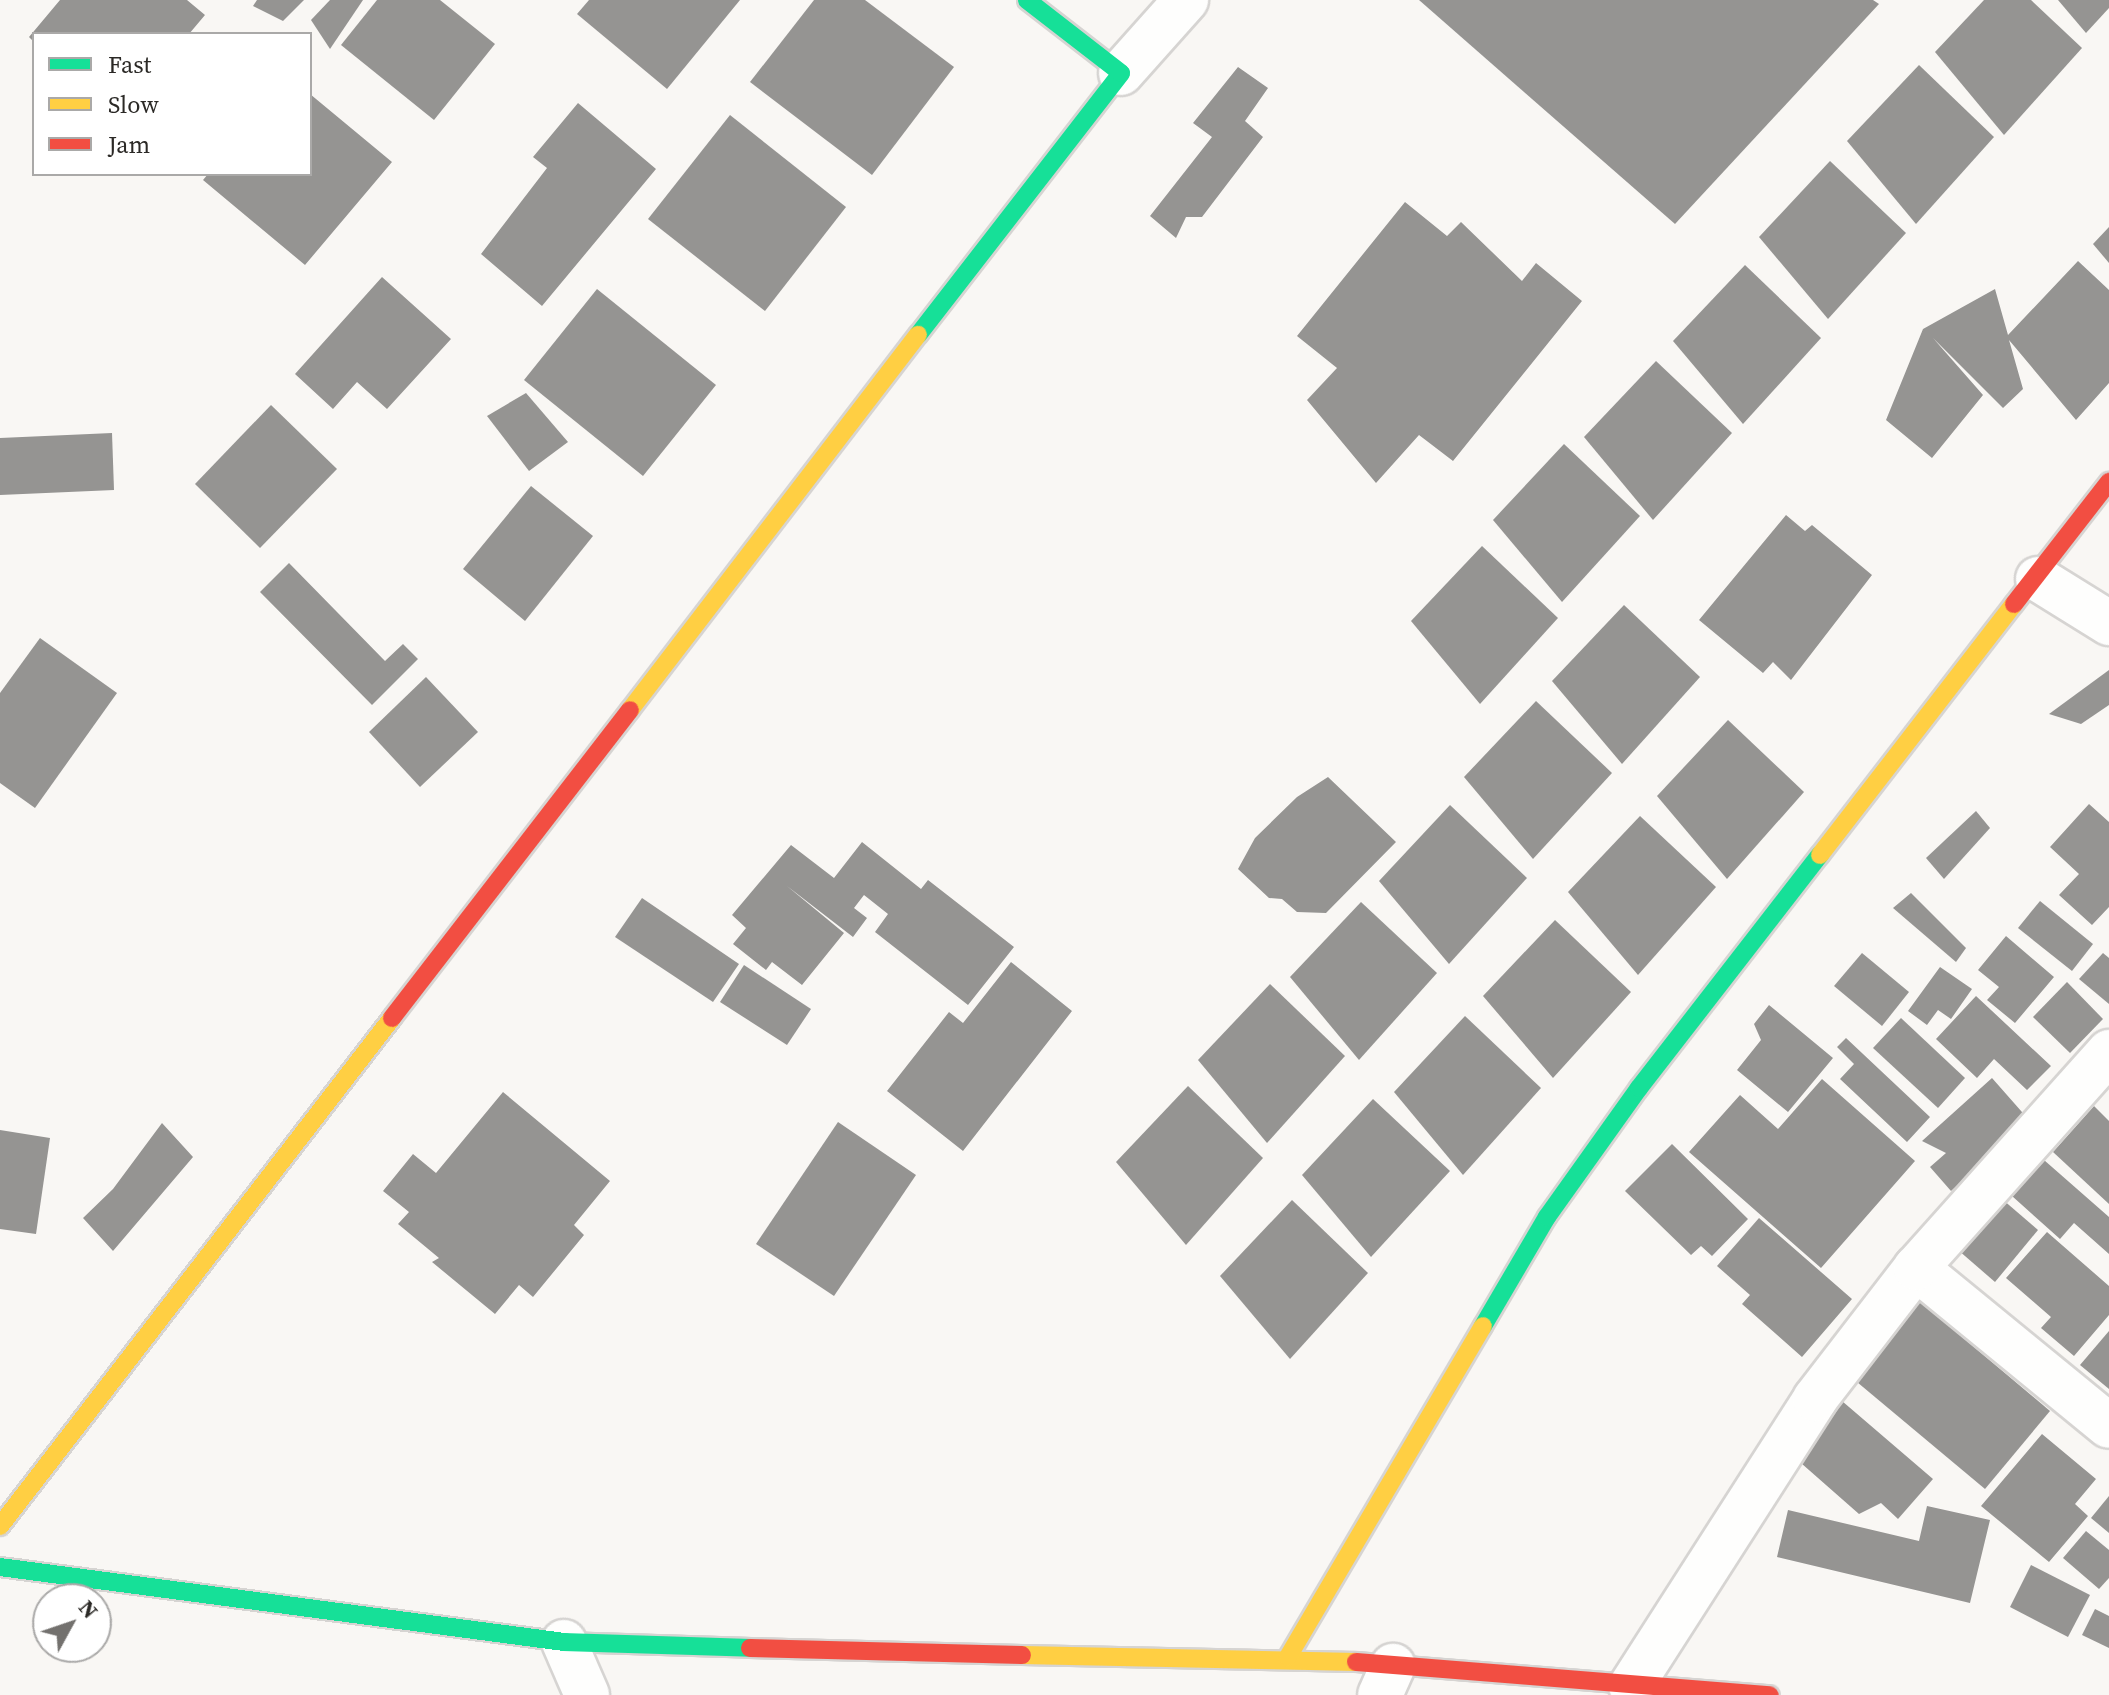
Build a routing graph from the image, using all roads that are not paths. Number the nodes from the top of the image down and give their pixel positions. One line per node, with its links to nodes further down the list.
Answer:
1 (1027, 0): 3 (street)
2 (1186, 0): 3 (street)
3 (1121, 73): 10 (street)
4 (2109, 482): 5 (street)
5 (2038, 579): 6 (street); 13 (street)
6 (2109, 623)
7 (2109, 1052): 8 (street)
8 (1916, 1268): 9 (street); 15 (street)
9 (2109, 1426)
10 (0, 1526)
11 (0, 1567): 12 (street)
12 (564, 1642): 13 (street); 16 (street)
13 (1288, 1657): 14 (street)
14 (1386, 1680): 15 (street)
15 (1631, 1686): 17 (street)
16 (590, 1693)
17 (1770, 1695)

